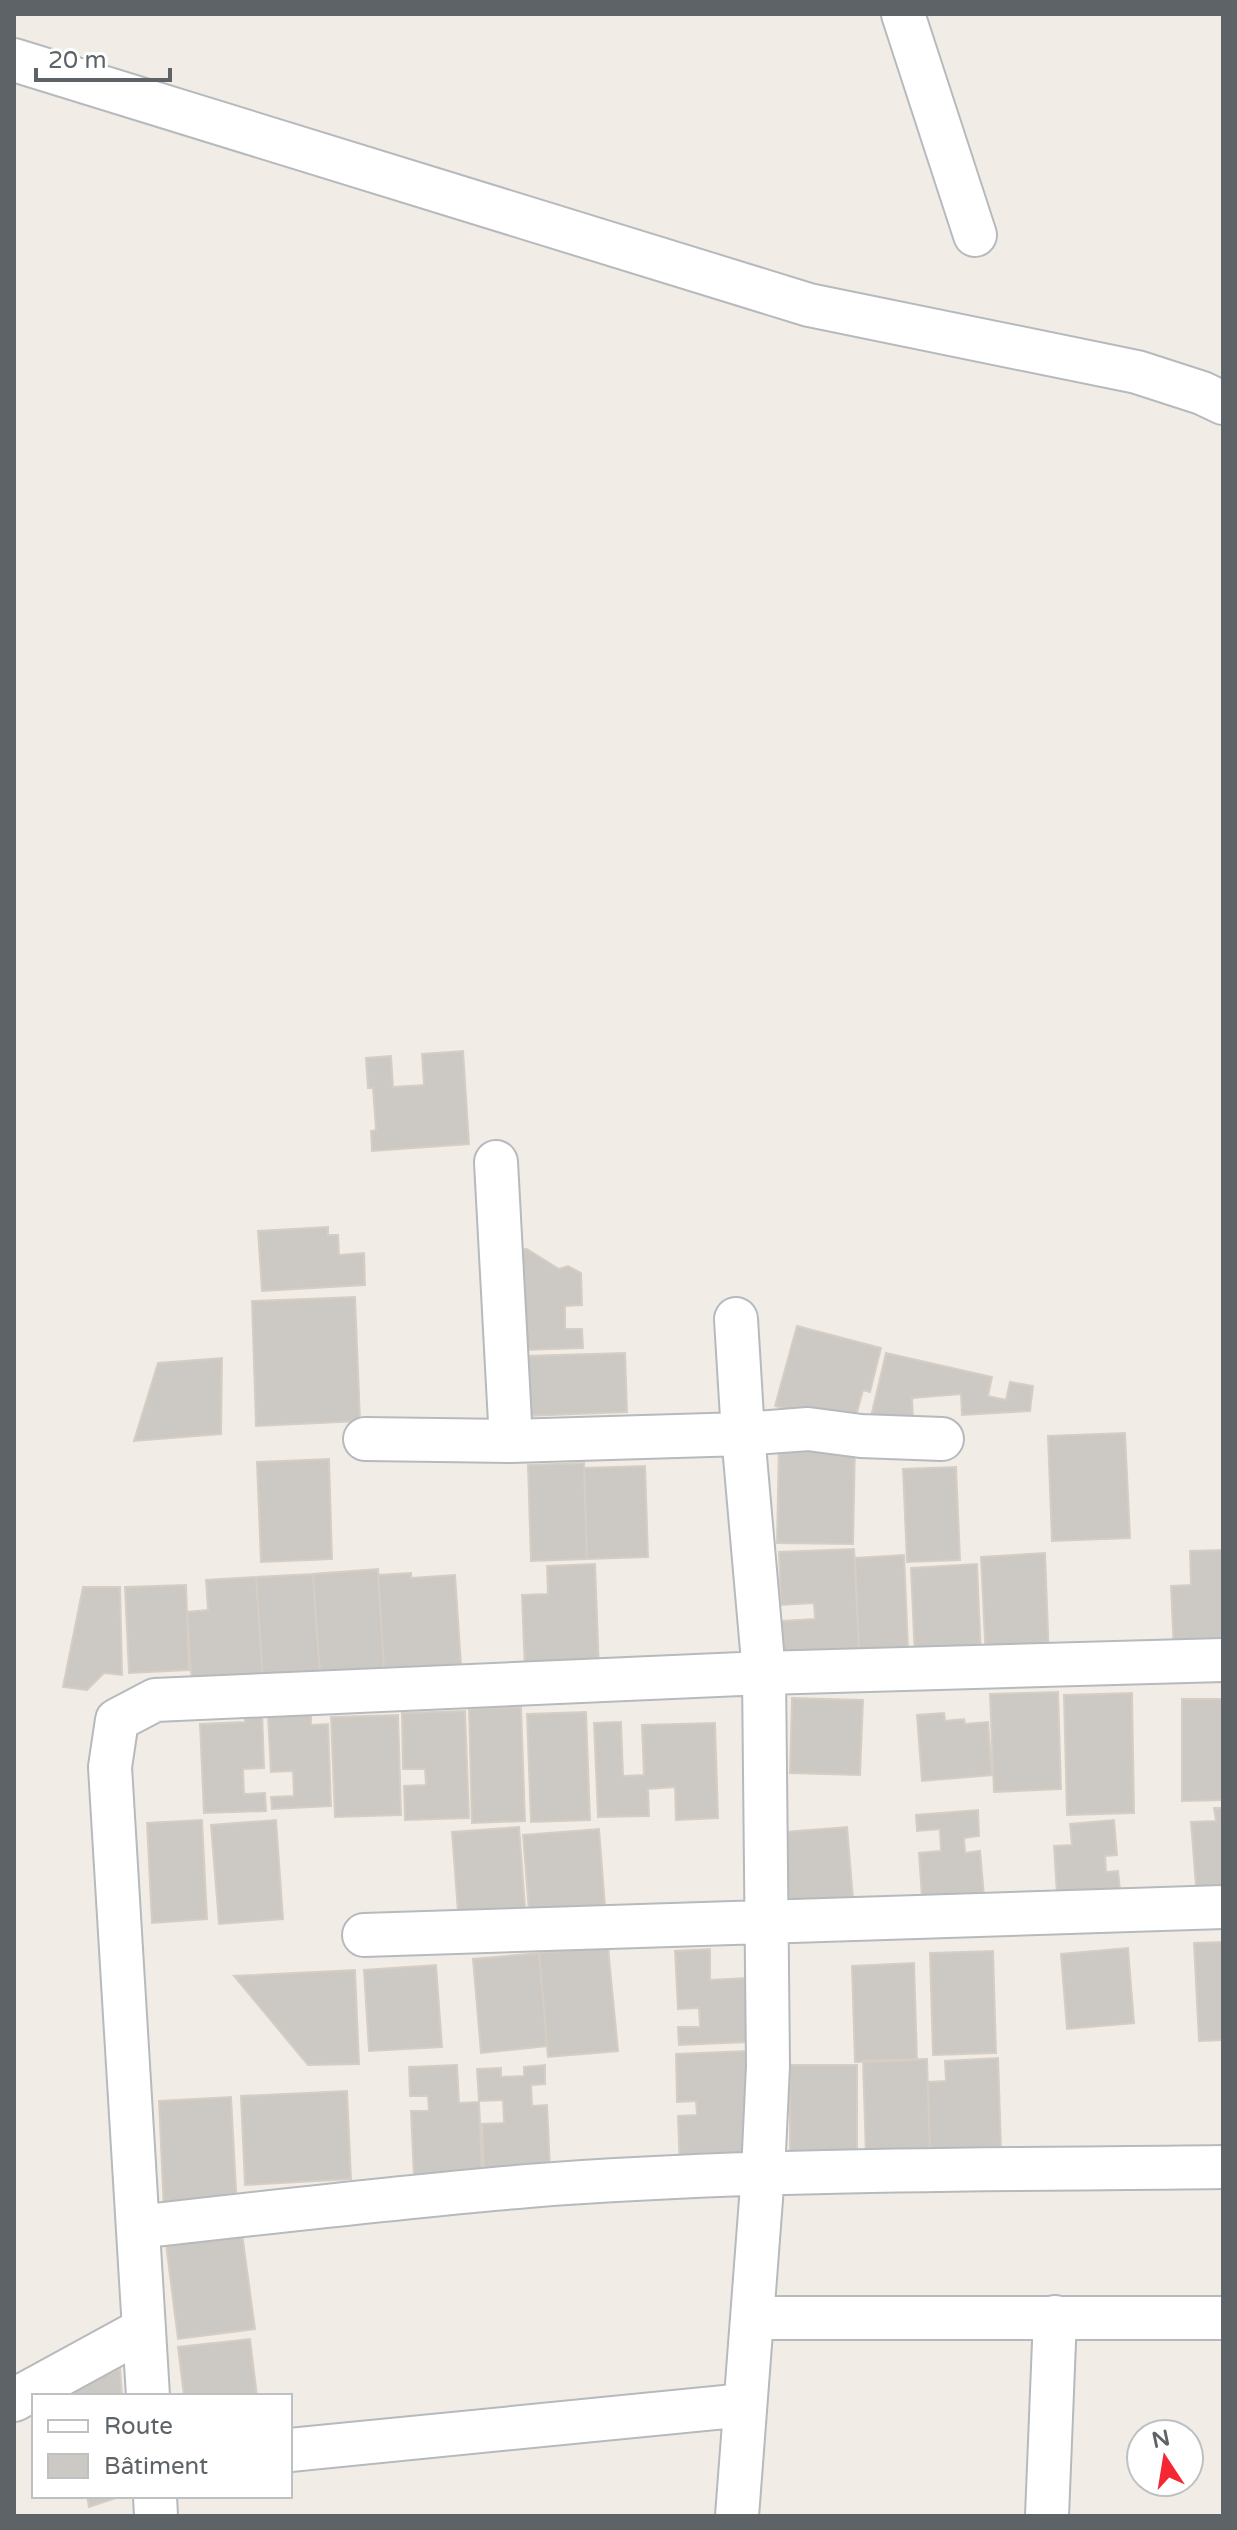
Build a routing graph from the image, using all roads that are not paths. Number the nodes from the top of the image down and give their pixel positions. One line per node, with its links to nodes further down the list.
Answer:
1 (903, 14): 3 (street)
2 (14, 60): 4 (street)
3 (975, 235)
4 (1223, 403)
5 (496, 1162): 10 (street)
6 (736, 1319): 7 (street)
7 (743, 1434): 9 (street); 10 (street); 12 (street)
8 (365, 1439): 10 (street)
9 (942, 1439)
10 (511, 1441)
11 (1223, 1660): 12 (street)
12 (764, 1673): 14 (street); 18 (street)
13 (1223, 1907): 14 (street)
14 (767, 1922): 15 (street); 17 (street)
15 (364, 1935)
16 (1223, 2167): 17 (street)
17 (763, 2173): 18 (street); 20 (street)
18 (138, 2227): 22 (street)
19 (1055, 2317): 20 (street); 21 (street); 28 (street)
20 (753, 2318): 25 (street)
21 (1223, 2318)
22 (144, 2329): 23 (street); 24 (street)
23 (148, 2394)
24 (14, 2400)
25 (745, 2405): 26 (street); 27 (street)
26 (292, 2450)
27 (737, 2516)
28 (1047, 2516)

